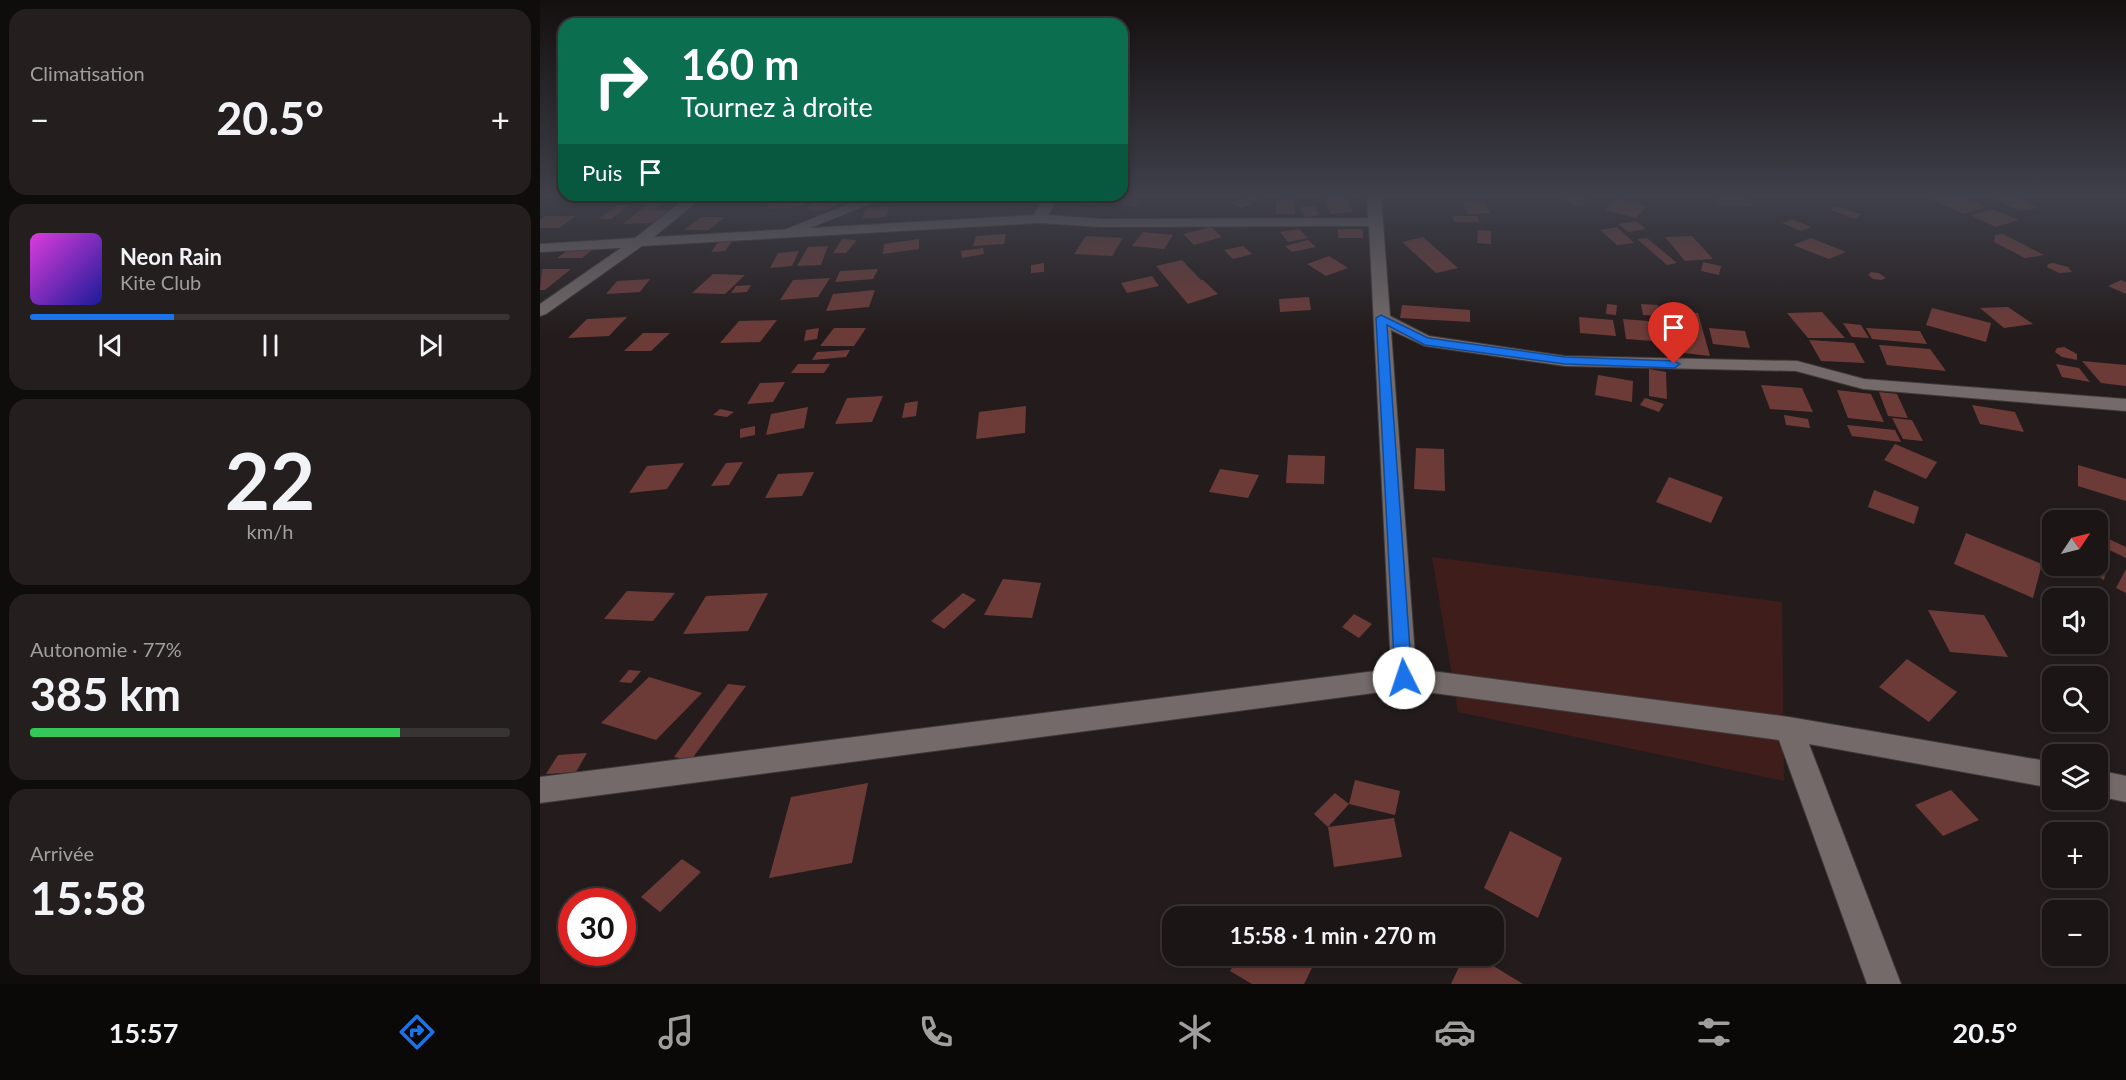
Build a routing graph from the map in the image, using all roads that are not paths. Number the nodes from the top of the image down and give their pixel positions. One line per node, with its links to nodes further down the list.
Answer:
1 (659, 241): 3 (street)
2 (1376, 241): 6 (street)
3 (639, 242): 4 (street); 5 (street)
4 (540, 248)
5 (540, 311)
6 (1381, 318): 7 (street); 8 (street)
7 (2126, 405)
8 (1404, 678): 9 (street); 13 (street)
9 (1790, 729): 10 (street); 14 (street)
10 (2042, 773)
11 (2108, 785): 12 (street)
12 (2126, 789)
13 (540, 790)
14 (1884, 984)

